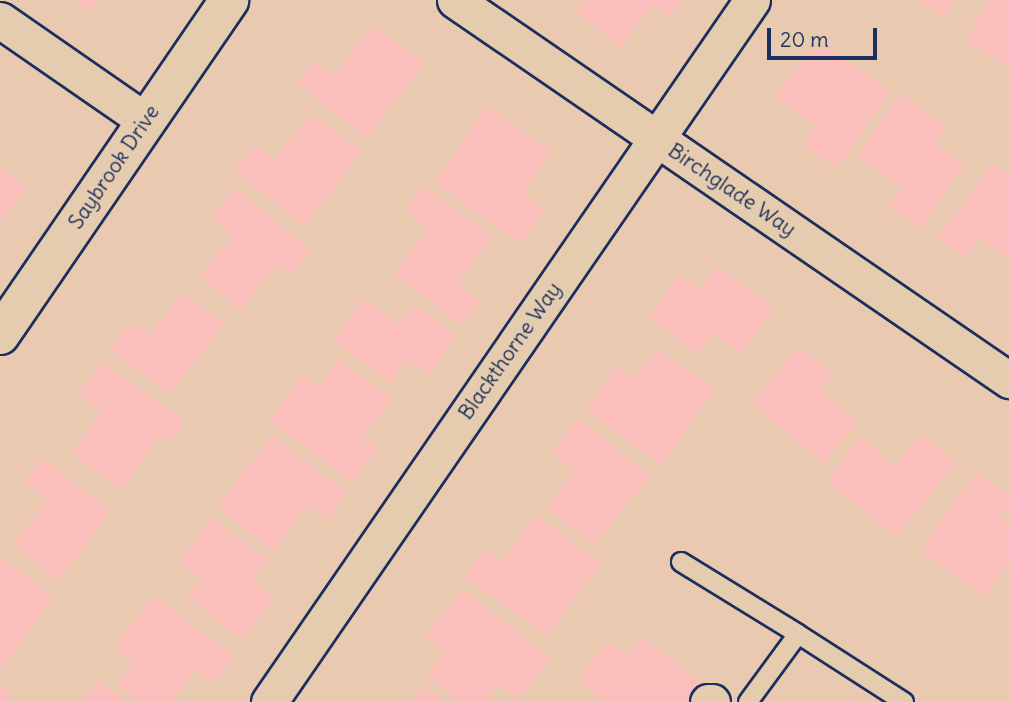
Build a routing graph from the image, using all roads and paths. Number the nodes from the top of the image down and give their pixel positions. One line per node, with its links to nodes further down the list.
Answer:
1 (229, 0): 5 (street, Saybrook Drive)
2 (455, 0): 6 (street, Birchglade Way)
3 (752, 0): 6 (street, Blackthorne Way)
4 (0, 20): 5 (street)
5 (146, 121): 7 (street, Saybrook Drive)
6 (657, 138): 8 (street, Birchglade Way); 11 (street, Blackthorne Way)
7 (0, 335)
8 (1009, 380)
9 (681, 562): 10 (lane)
10 (798, 634): 12 (lane); 13 (lane)
11 (269, 702)
12 (748, 702)
13 (904, 702)

